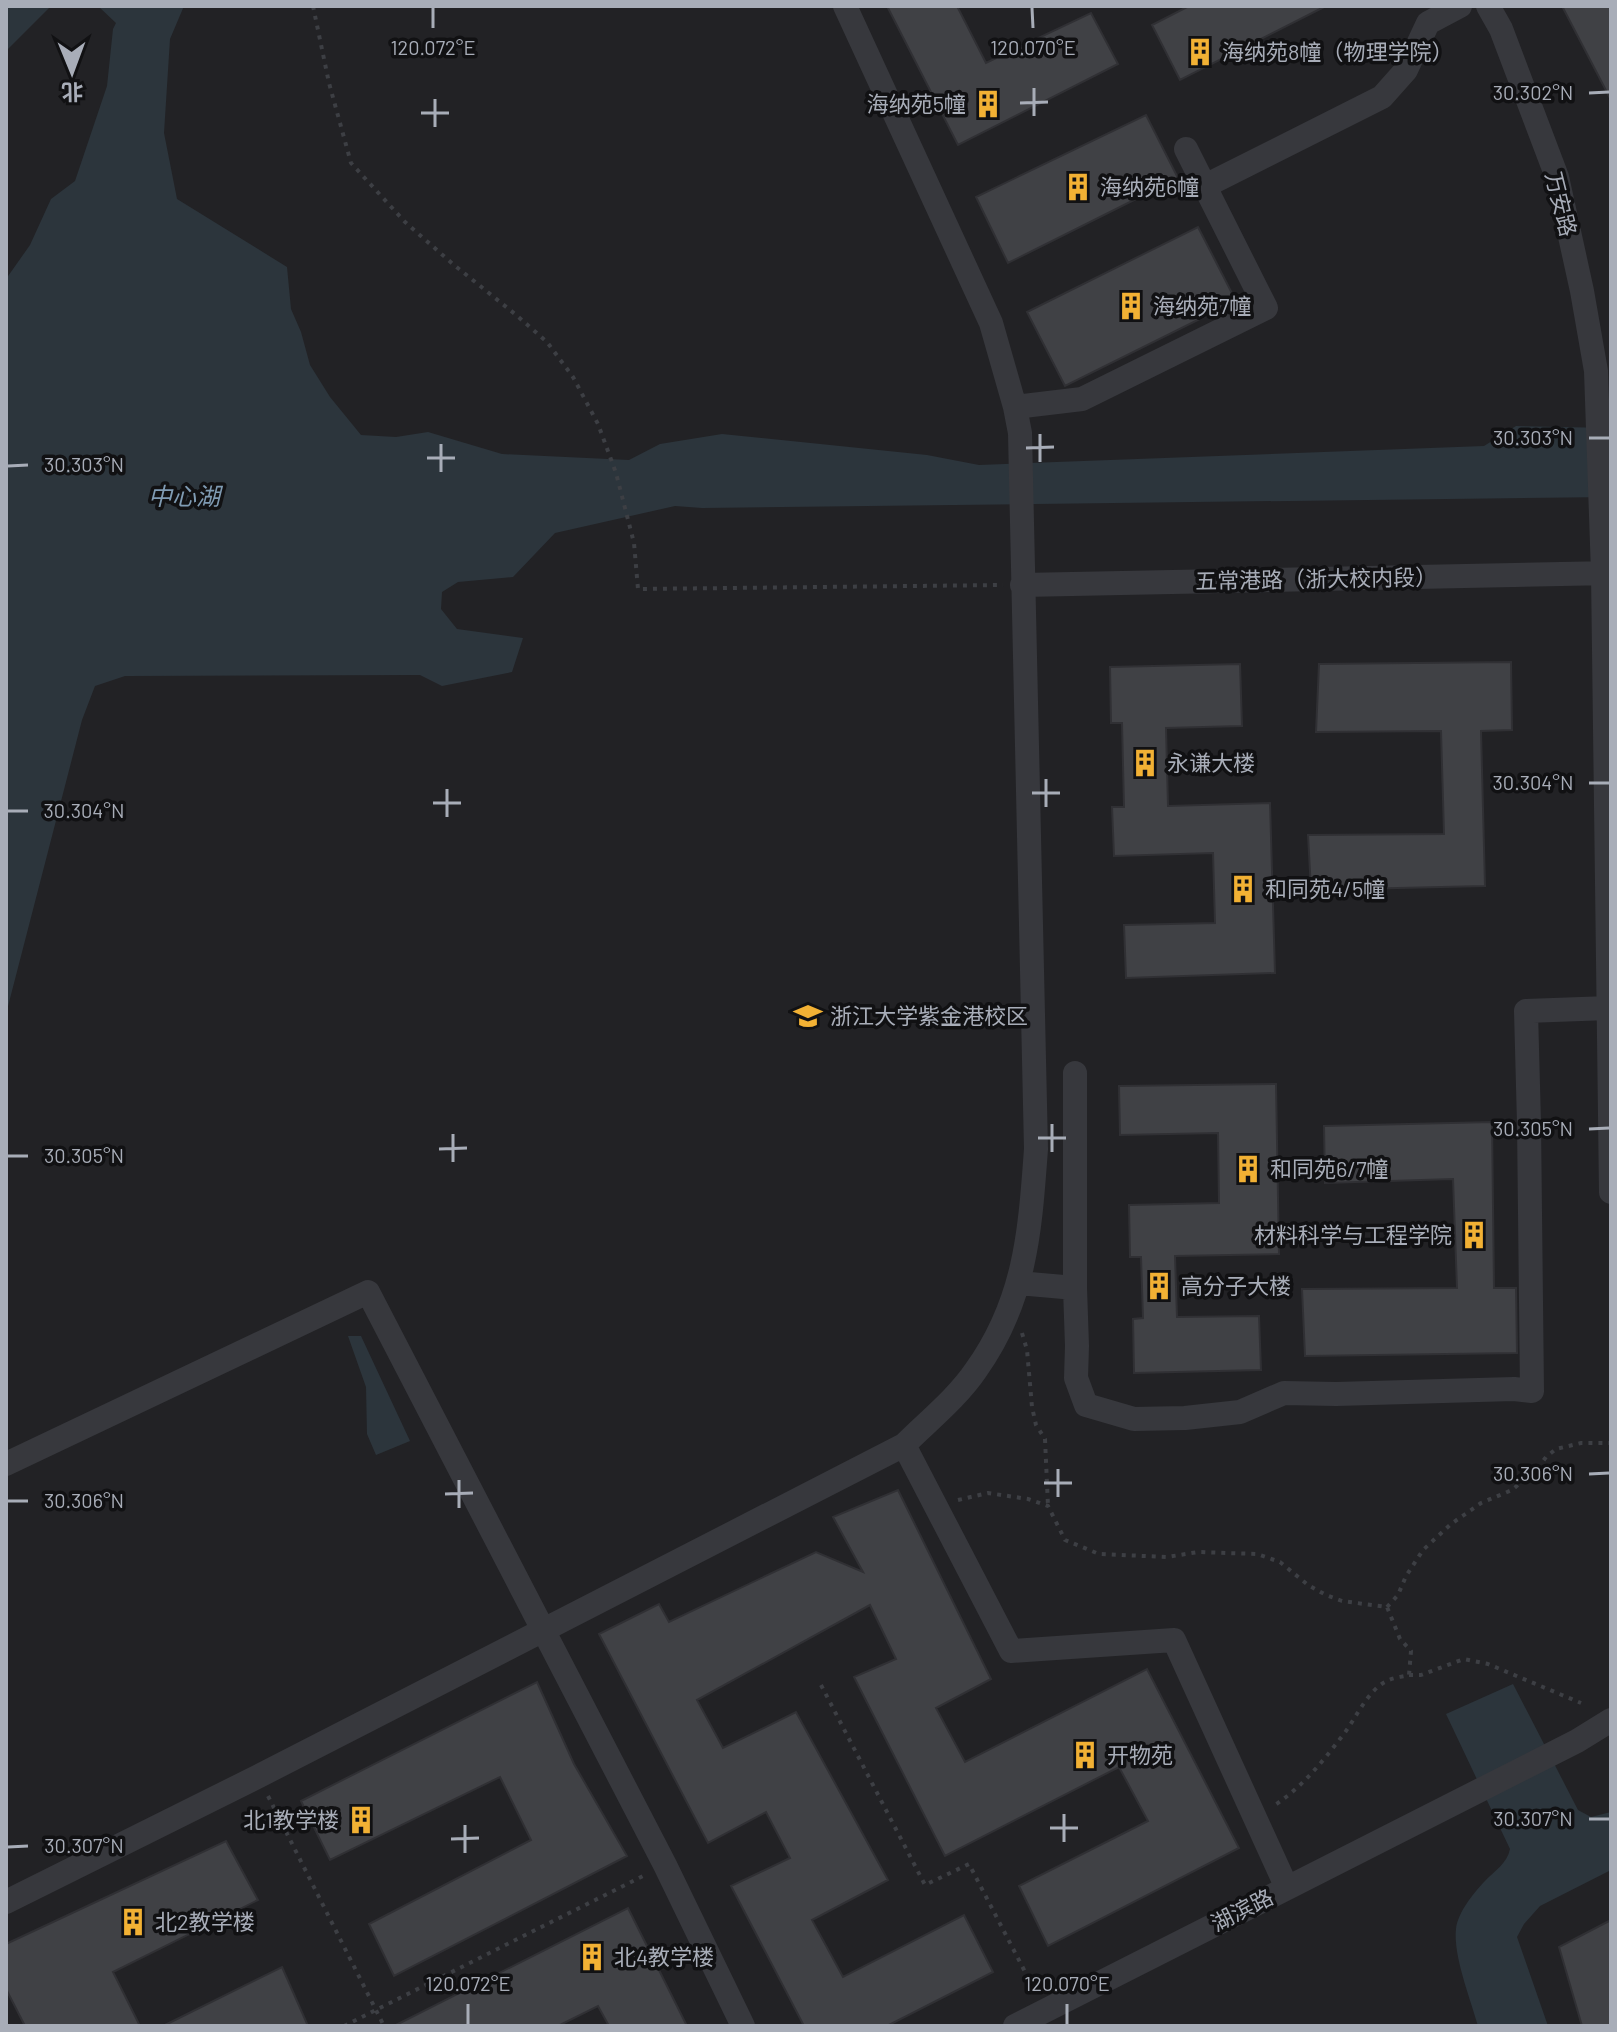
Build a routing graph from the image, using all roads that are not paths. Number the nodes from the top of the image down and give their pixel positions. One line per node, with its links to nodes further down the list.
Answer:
1 (845, 6): 8 (street)
2 (1460, 6): 4 (street)
3 (1488, 6): 7 (street, 万安路)
4 (1423, 14): 6 (street)
5 (1186, 149): 6 (street)
6 (1205, 186): 8 (street)
7 (1604, 371): 9 (street, 万安路)
8 (1015, 407): 10 (street)
9 (1607, 573): 10 (street, 五常港路（浙大校内段）); 11 (street, 万安路)
10 (1022, 585): 14 (street)
11 (1609, 1008): 13 (street, 万安路); 15 (street)
12 (1075, 1073): 15 (street)
13 (1611, 1192)
14 (1018, 1283): 15 (street); 16 (street)
15 (1075, 1288)
16 (904, 1445): 18 (street); 20 (street)
17 (6, 1464): 18 (street)
18 (544, 1629): 21 (street); 22 (street)
19 (1611, 1720): 20 (street, 湖滨路)
20 (1287, 1888): 23 (street, 湖滨路)
21 (6, 1902)
22 (743, 2026)
23 (1015, 2026)

